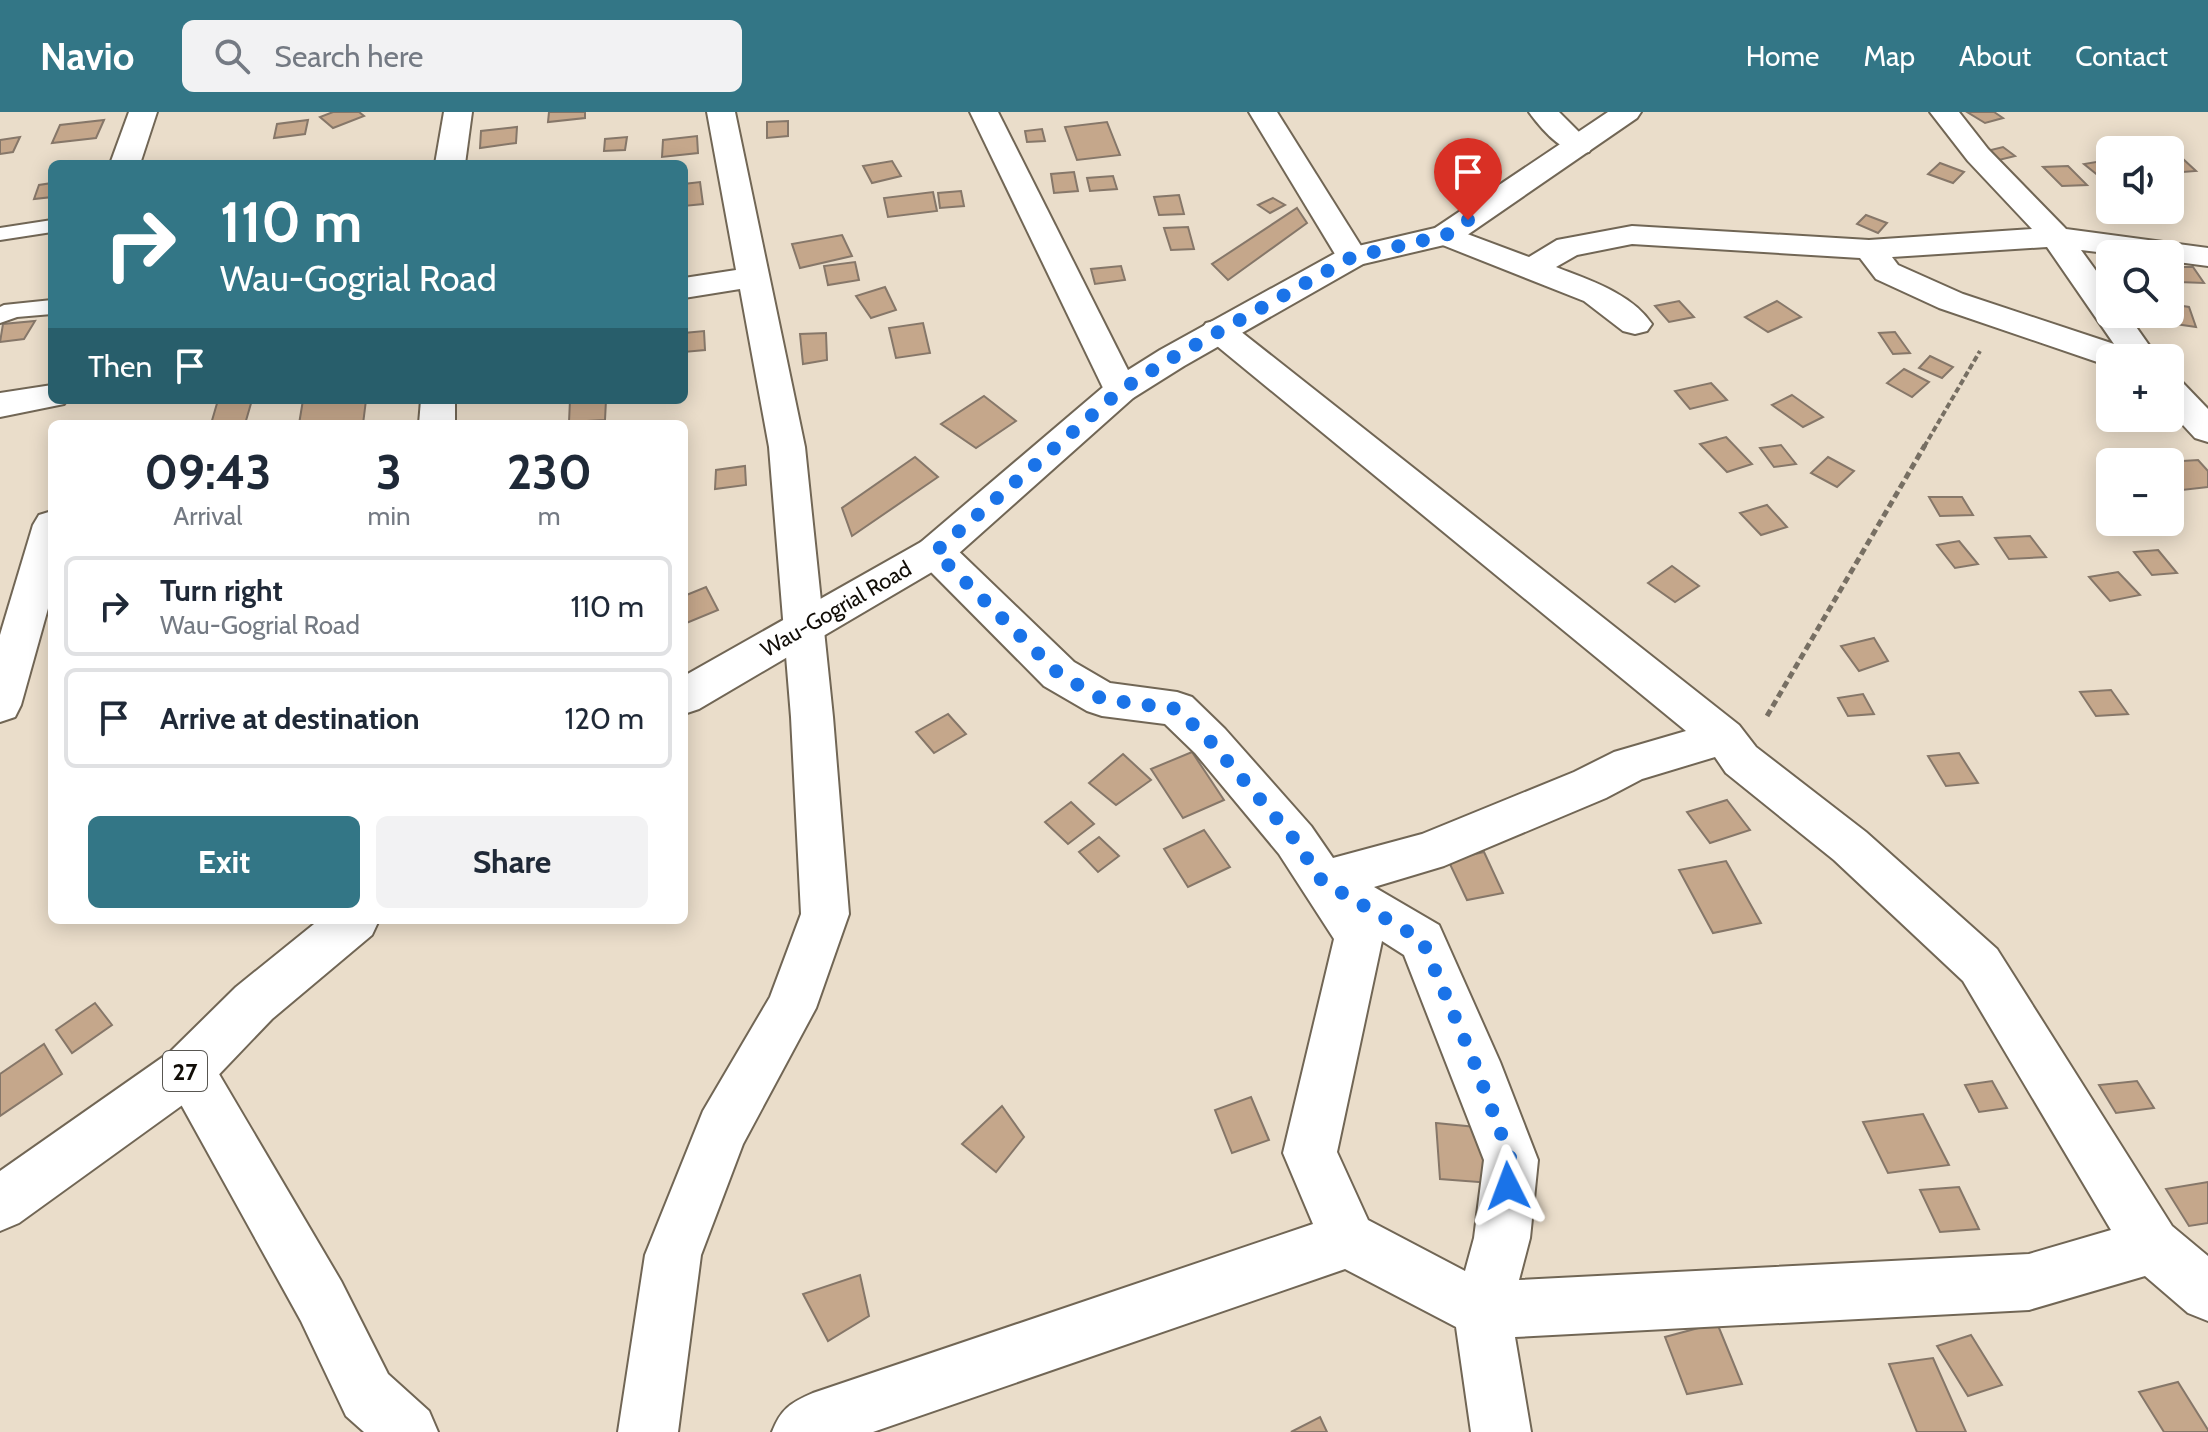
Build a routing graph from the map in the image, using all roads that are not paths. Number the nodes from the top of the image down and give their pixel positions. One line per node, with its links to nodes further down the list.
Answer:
1 (143, 112): 10 (street)
2 (458, 112): 11 (street)
3 (721, 112): 20 (street)
4 (984, 112): 28 (street)
5 (1263, 112): 17 (street)
6 (1543, 112): 9 (street)
7 (1627, 112): 9 (street, Wau-Gogrial Road)
8 (1944, 112): 15 (street)
9 (1579, 146): 14 (street, Wau-Gogrial Road)
10 (126, 160)
11 (451, 160)
12 (48, 227): 13 (lane)
13 (0, 234)
14 (1446, 235): 17 (street, Wau-Gogrial Road); 19 (street)
15 (2056, 237): 16 (street); 18 (street); 26 (street)
16 (1869, 249): 19 (street); 27 (street)
17 (1352, 257): 25 (street, Wau-Gogrial Road)
18 (2208, 257)
19 (1532, 268): 24 (street)
20 (753, 277): 21 (street); 35 (street)
21 (688, 287)
22 (48, 307): 23 (lane)
23 (0, 316)
24 (1635, 324)
25 (1218, 330): 28 (street, Wau-Gogrial Road); 38 (street)
26 (2131, 344)
27 (2096, 350)
28 (1121, 390): 34 (street, Wau-Gogrial Road)
29 (48, 397): 31 (street)
30 (2184, 405): 32 (street)
31 (4, 407)
32 (2208, 430)
33 (48, 537): 36 (street)
34 (935, 552): 35 (street, Wau-Gogrial Road); 39 (street)
35 (804, 625): 37 (street, Wau-Gogrial Road); 48 (street)
36 (5, 668)
37 (688, 695)
38 (1732, 748): 39 (street); 44 (street)
39 (1322, 881): 43 (street); 46 (street)
40 (350, 924): 41 (street, 27)
41 (188, 1070): 42 (street, 27); 47 (street)
42 (0, 1204)
43 (1348, 1240): 46 (street); 49 (street)
44 (2152, 1246): 45 (street); 46 (street)
45 (2208, 1293)
46 (1482, 1310): 50 (street)
47 (408, 1432)
48 (648, 1432)
49 (802, 1432)
50 (1501, 1432)

